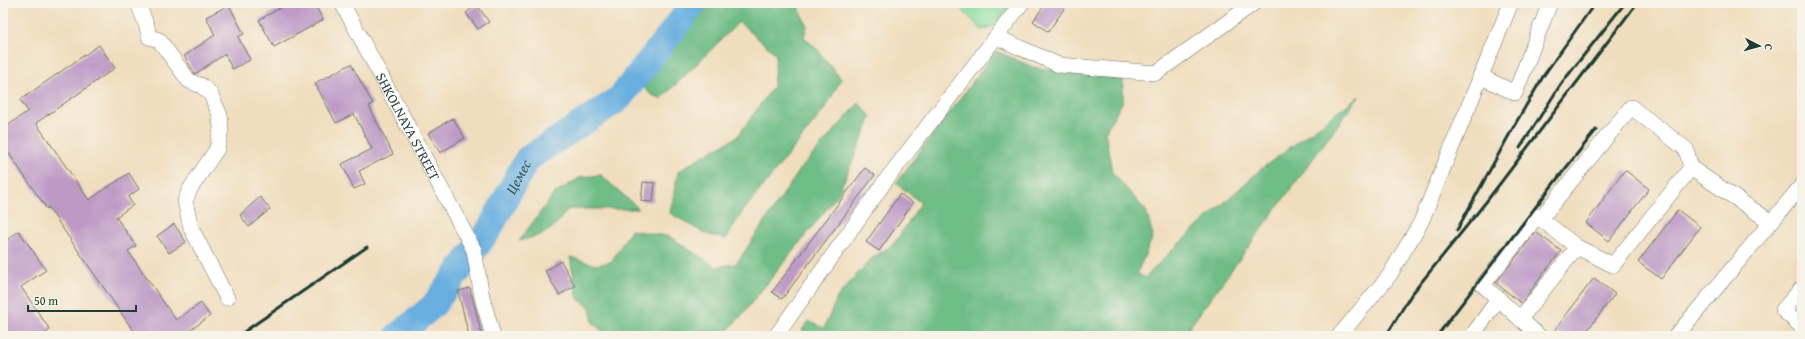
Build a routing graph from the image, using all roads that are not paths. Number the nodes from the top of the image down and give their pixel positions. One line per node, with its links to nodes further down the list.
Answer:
1 (138, 3): 15 (street)
2 (342, 3): 19 (street, SHKOLNAYA STREET)
3 (1022, 3): 7 (street)
4 (1254, 3): 7 (street)
5 (1511, 3): 8 (street)
6 (1550, 3): 8 (street)
7 (996, 37): 20 (street)
8 (1480, 76): 21 (street)
9 (1691, 168): 11 (street); 12 (street); 13 (street)
10 (1802, 185): 12 (street)
11 (1541, 218): 13 (street); 16 (street)
12 (1771, 222): 24 (street)
13 (1577, 247): 17 (street)
14 (1802, 288): 18 (street)
15 (227, 298)
16 (1499, 298): 17 (street); 22 (street)
17 (1520, 319): 23 (street)
18 (1802, 327)
19 (493, 336)
20 (776, 336)
21 (1339, 336)
22 (1472, 336)
23 (1539, 336)
24 (1676, 336)

